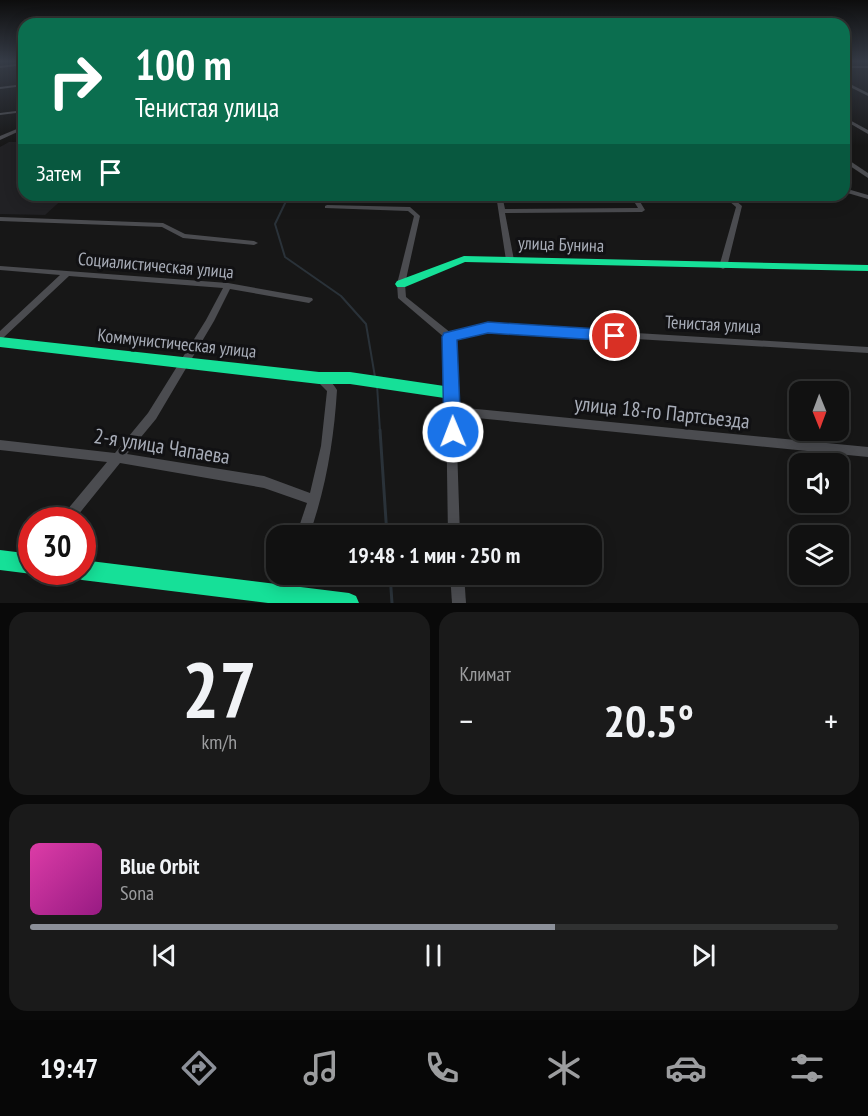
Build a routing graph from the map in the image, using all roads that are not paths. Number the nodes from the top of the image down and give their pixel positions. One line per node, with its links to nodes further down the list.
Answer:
1 (850, 91): 2 (street)
2 (860, 91): 3 (street)
3 (868, 93)
4 (18, 112): 5 (street)
5 (0, 114)
6 (850, 122): 8 (street)
7 (18, 130): 9 (street)
8 (868, 132)
9 (0, 138)
10 (850, 163): 11 (street)
11 (868, 176)
12 (850, 192): 13 (street)
13 (868, 197)
14 (500, 201): 18 (street)
15 (637, 201): 18 (street)
16 (733, 201): 22 (street)
17 (327, 207): 26 (street)
18 (503, 211): 21 (street)
19 (0, 219): 20 (street)
20 (254, 243)
21 (510, 260): 22 (street, улица Бунина); 26 (street, улица Бунина)
22 (723, 267): 24 (street, улица Бунина)
23 (0, 268): 25 (street, Социалистическая улица)
24 (868, 268)
25 (67, 273): 27 (street, Социалистическая улица); 29 (street)
26 (401, 284): 30 (street)
27 (228, 286): 28 (street, Социалистическая улица); 33 (street)
28 (309, 300)
29 (0, 336)
30 (449, 337): 32 (street, Тенистая улица); 35 (street)
31 (0, 342): 33 (street, Коммунистическая улица)
32 (868, 350)
33 (186, 361): 34 (street, Коммунистическая улица); 39 (street)
34 (319, 378): 35 (street, Коммунистическая улица); 40 (street)
35 (451, 393): 36 (street)
36 (453, 411): 38 (street, улица 18-го Партсъезда); 43 (street)
37 (0, 445): 39 (street, 2-я улица Чапаева)
38 (868, 452)
39 (120, 458): 40 (street, 2-я улица Чапаева); 41 (street)
40 (314, 500): 42 (street)
41 (77, 507)
42 (306, 525)
43 (454, 525)
44 (0, 560): 45 (street)
45 (18, 562)
46 (96, 572): 48 (street)
47 (458, 585): 50 (street)
48 (269, 596): 49 (street)
49 (350, 603)
50 (459, 603)

